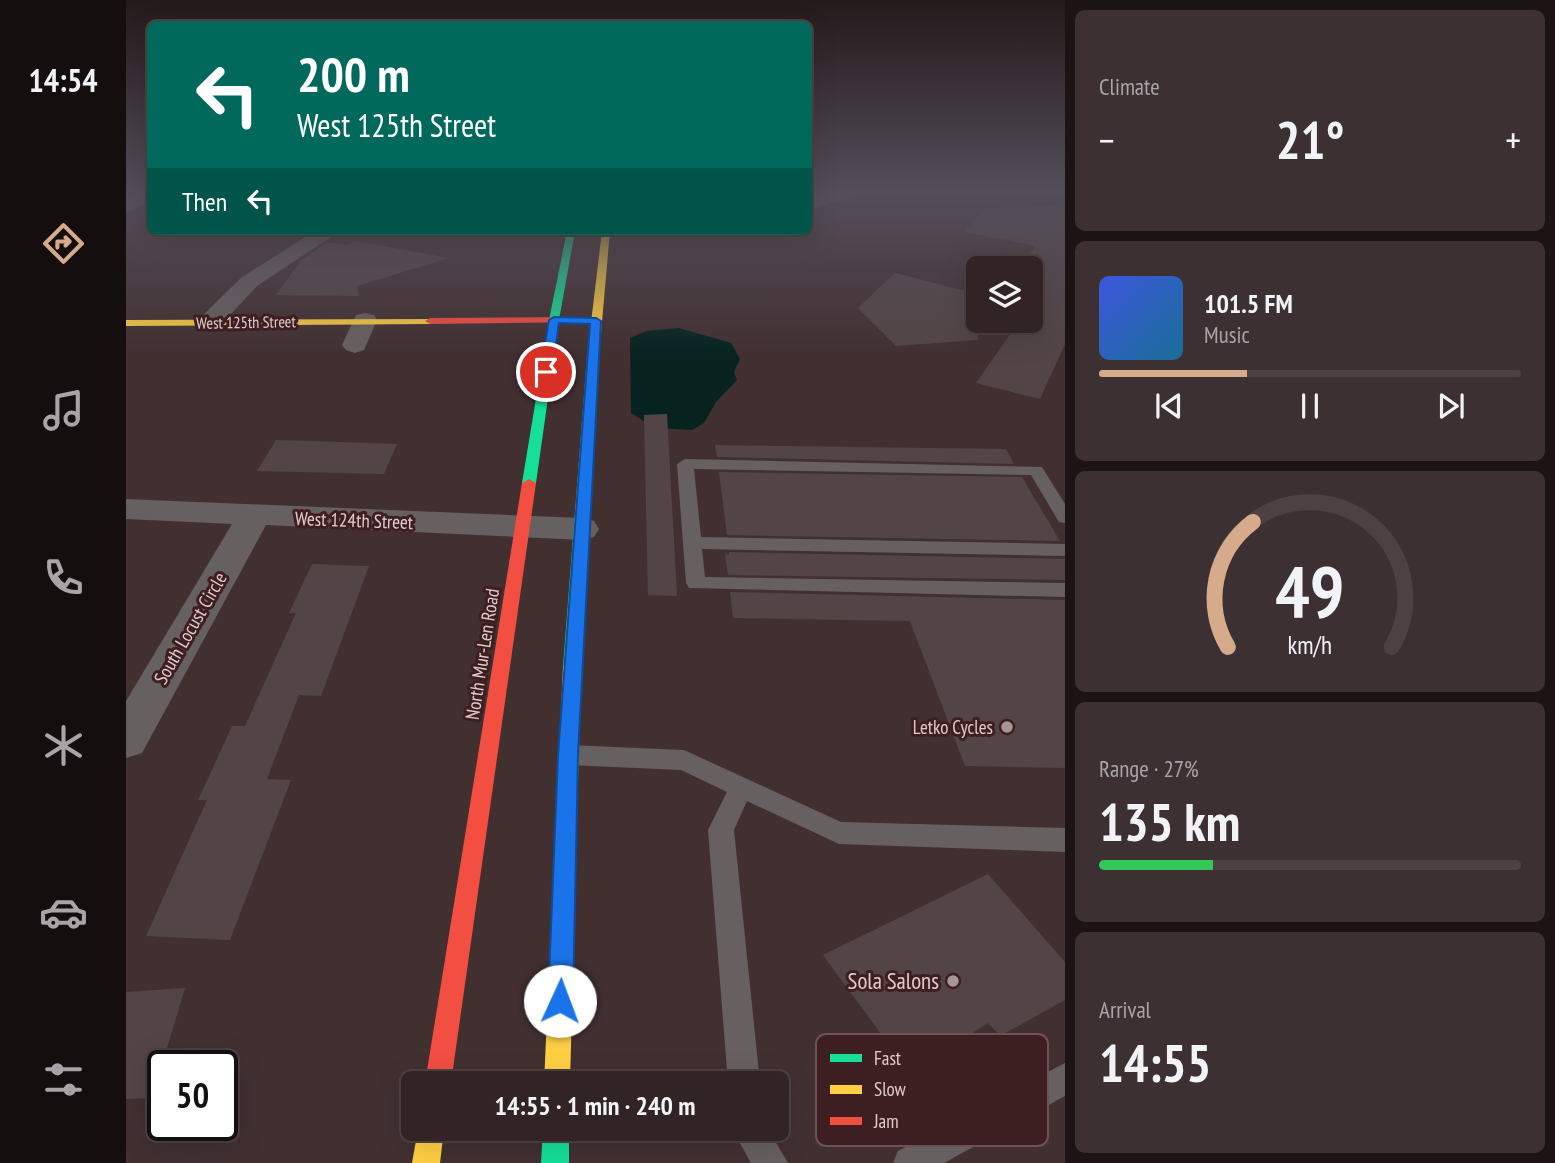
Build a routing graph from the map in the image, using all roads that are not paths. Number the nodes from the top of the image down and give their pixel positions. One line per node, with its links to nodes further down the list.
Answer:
1 (301, 246): 8 (street)
2 (568, 246): 5 (main road, North Mur-Len Road)
3 (604, 246): 6 (main road)
4 (365, 320): 5 (main road, West 125th Street); 8 (main road, West 125th Street); 9 (street)
5 (554, 320): 6 (main road, West 125th Street); 13 (main road, North Mur-Len Road)
6 (596, 321): 14 (main road)
7 (126, 323): 8 (main road, West 125th Street)
8 (209, 323)
9 (355, 345)
10 (126, 509): 11 (street, West 124th Street)
11 (254, 516): 13 (street, West 124th Street); 18 (street, South Locust Circle)
12 (1065, 518): 15 (lane)
13 (523, 527): 14 (street, West 124th Street); 22 (main road, North Mur-Len Road)
14 (582, 529): 19 (main road)
15 (692, 543): 16 (lane); 17 (lane)
16 (1065, 550)
17 (1065, 590)
18 (126, 740)
19 (568, 755): 20 (lane); 23 (main road)
20 (742, 787): 21 (lane); 24 (lane)
21 (1065, 840)
22 (440, 1071)
23 (557, 1071)
24 (743, 1071)
25 (1065, 1079): 26 (lane)
26 (1048, 1088)
27 (429, 1141): 31 (main road)
28 (556, 1141): 32 (main road)
29 (756, 1141): 33 (lane)
30 (941, 1146): 34 (lane)
31 (426, 1163)
32 (555, 1163)
33 (771, 1163)
34 (910, 1163)

